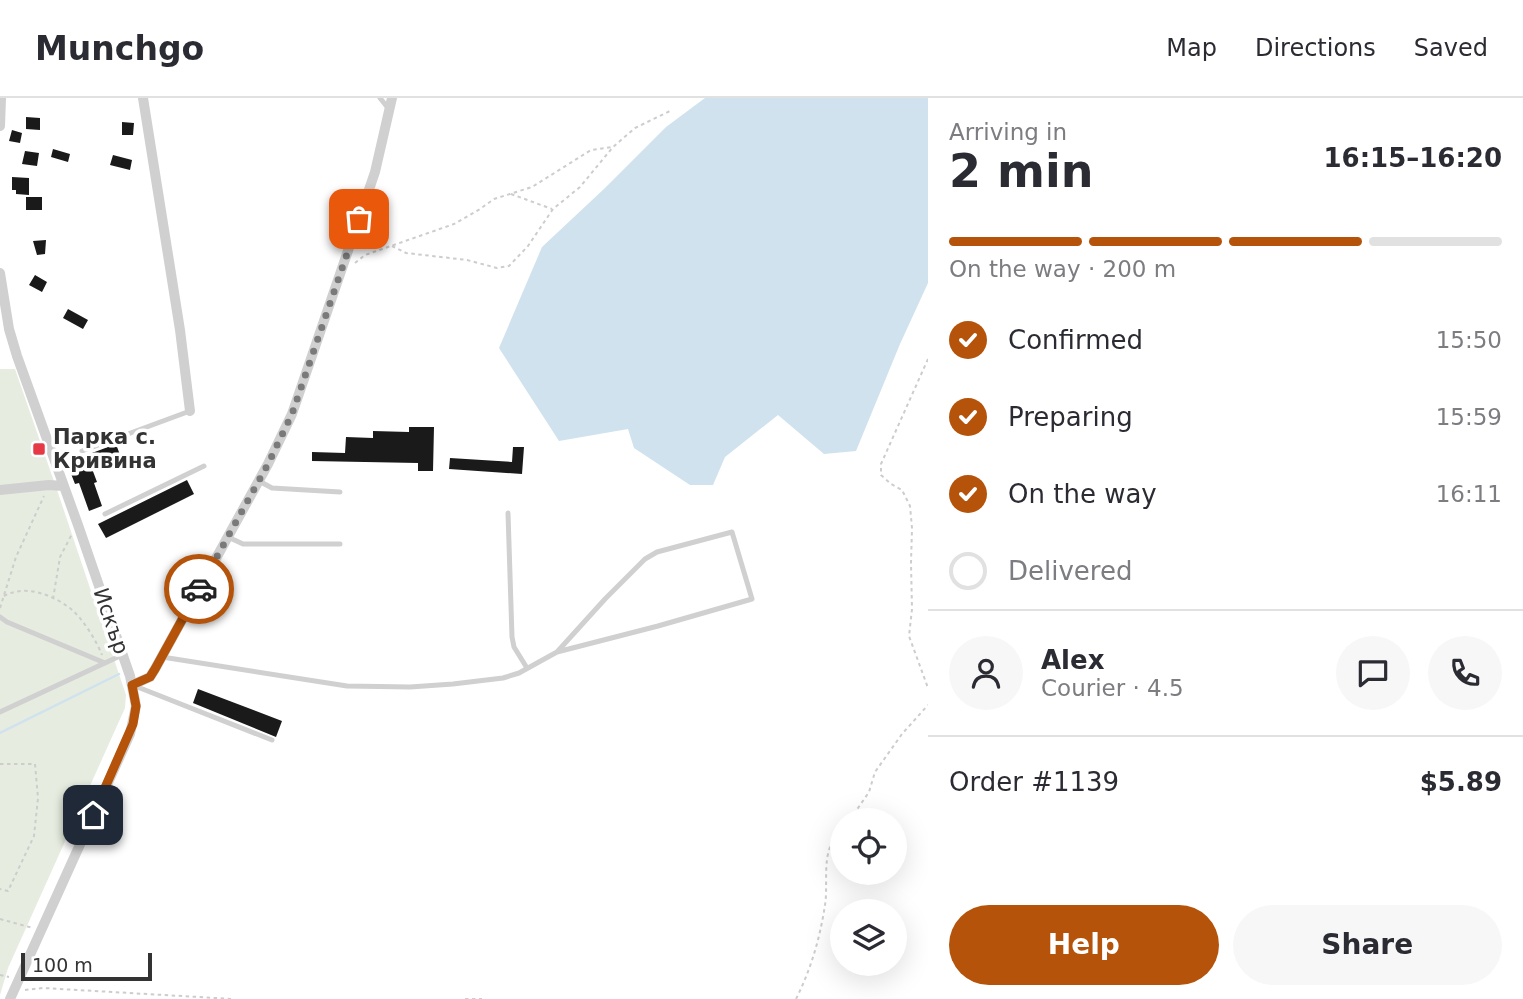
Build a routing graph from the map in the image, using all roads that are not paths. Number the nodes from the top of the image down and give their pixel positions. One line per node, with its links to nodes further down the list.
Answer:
1 (1, 98): 6 (street)
2 (143, 98): 8 (street)
3 (380, 98): 5 (lane)
4 (392, 98): 5 (street)
5 (390, 110): 11 (street)
6 (0, 126)
7 (0, 273): 12 (street, Искър)
8 (190, 411): 9 (lane)
9 (82, 451)
10 (204, 466): 16 (lane)
11 (259, 481): 14 (lane); 17 (street)
12 (63, 486): 13 (street); 21 (street, Искър)
13 (0, 490)
14 (340, 492)
15 (508, 513): 24 (lane)
16 (105, 514)
17 (228, 537): 18 (lane); 22 (street)
18 (340, 544)
19 (0, 617): 23 (lane)
20 (557, 652): 20 (lane); 24 (lane)
21 (122, 655): 23 (lane); 25 (street, Искър)
22 (162, 657): 24 (lane); 25 (street)
23 (106, 663): 26 (lane)
24 (527, 668)
25 (132, 685): 27 (lane); 28 (street, Искър)
26 (0, 712)
27 (272, 740)
28 (8, 995)

